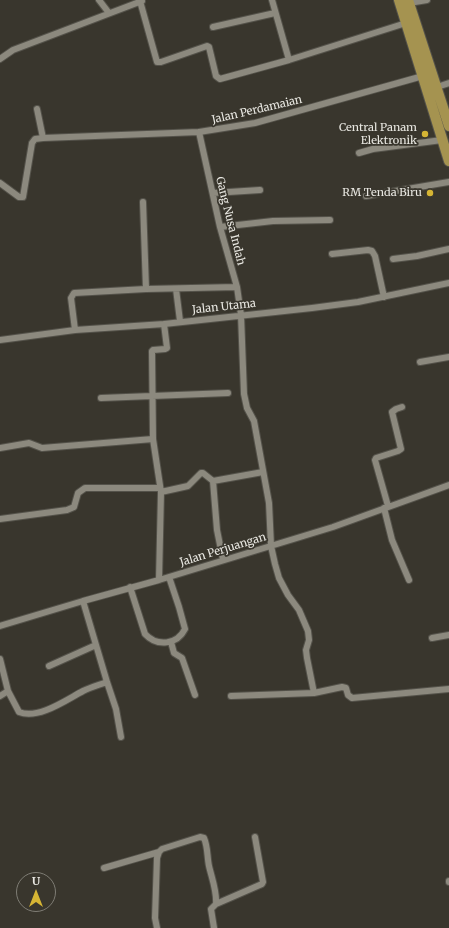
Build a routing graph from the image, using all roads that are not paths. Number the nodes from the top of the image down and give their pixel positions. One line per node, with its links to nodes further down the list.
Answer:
1 (99, 0): 7 (street)
2 (272, 0): 8 (street)
3 (399, 0): 9 (main road)
4 (427, 0): 6 (street)
5 (142, 1): 7 (street); 12 (street)
6 (408, 2): 15 (main road)
7 (109, 13): 11 (street)
8 (275, 13): 10 (street); 12 (street)
9 (406, 23): 12 (street); 13 (main road)
10 (213, 27)
11 (0, 59)
12 (289, 60)
13 (423, 76): 15 (main road); 18 (street, Jalan Perdamaian)
14 (449, 83): 15 (street)
15 (435, 94): 17 (main road); 20 (main road)
16 (37, 109): 19 (street)
17 (449, 126)
18 (199, 132): 19 (street, Jalan Perdamaian); 26 (street, Gang Nusa Indah)
19 (43, 138): 24 (street)
20 (442, 140): 21 (street); 22 (main road)
21 (359, 153)
22 (449, 161)
23 (449, 182): 27 (street)
24 (0, 183)
25 (260, 190): 26 (street)
26 (213, 193): 30 (street, Gang Nusa Indah)
27 (366, 196)
28 (143, 202): 36 (street)
29 (330, 220): 30 (street)
30 (220, 228): 35 (street, Gang Nusa Indah)
31 (449, 249): 33 (street)
32 (332, 254): 38 (street)
33 (393, 259)
34 (449, 283): 38 (street, Jalan Utama)
35 (236, 287): 37 (street); 39 (street, Gang Nusa Indah)
36 (146, 289): 37 (street); 42 (street)
37 (176, 289): 40 (street)
38 (384, 297): 39 (street, Jalan Utama)
39 (241, 315): 40 (street, Jalan Utama); 52 (street, Gang Nusa Indah)
40 (180, 321): 41 (street, Jalan Utama)
41 (164, 324): 42 (street, Jalan Utama); 47 (street)
42 (75, 330): 43 (street, Jalan Utama)
43 (0, 340)
44 (449, 357): 45 (street)
45 (420, 362)
46 (228, 393): 47 (street)
47 (153, 395): 48 (street); 50 (street)
48 (101, 398)
49 (402, 407): 56 (street)
50 (153, 439): 51 (street); 55 (street)
51 (0, 448)
52 (263, 472): 53 (street); 58 (street, Gang Nusa Indah)
53 (214, 481): 55 (street); 59 (street)
54 (449, 485): 56 (street, Jalan Perjuangan)
55 (161, 490): 57 (street); 61 (street)
56 (386, 507): 58 (street, Jalan Perjuangan); 62 (street)
57 (0, 519)
58 (271, 546): 59 (street, Jalan Perjuangan); 75 (street, Gang Nusa Indah)
59 (224, 560): 60 (street, Jalan Perjuangan)
60 (169, 577): 61 (street, Jalan Perjuangan); 68 (street)
61 (159, 580): 63 (street, Jalan Perjuangan)
62 (409, 580)
63 (130, 587): 64 (street, Jalan Perjuangan); 68 (street)
64 (83, 601): 65 (street, Jalan Perjuangan); 69 (street)
65 (0, 626)
66 (449, 635): 67 (street)
67 (432, 638)
68 (171, 642): 76 (street)
69 (96, 645): 71 (street); 72 (street)
70 (0, 659): 74 (street)
71 (49, 666)
72 (107, 682): 74 (street); 79 (street)
73 (449, 689): 75 (street)
74 (8, 691): 77 (street)
75 (314, 693): 78 (street)
76 (195, 695)
77 (0, 696)
78 (231, 696)
79 (121, 737)
80 (255, 837): 83 (street)
81 (159, 852): 82 (street); 83 (street); 84 (street)
82 (104, 868)
83 (216, 904): 85 (street)
84 (156, 928)
85 (214, 928)

